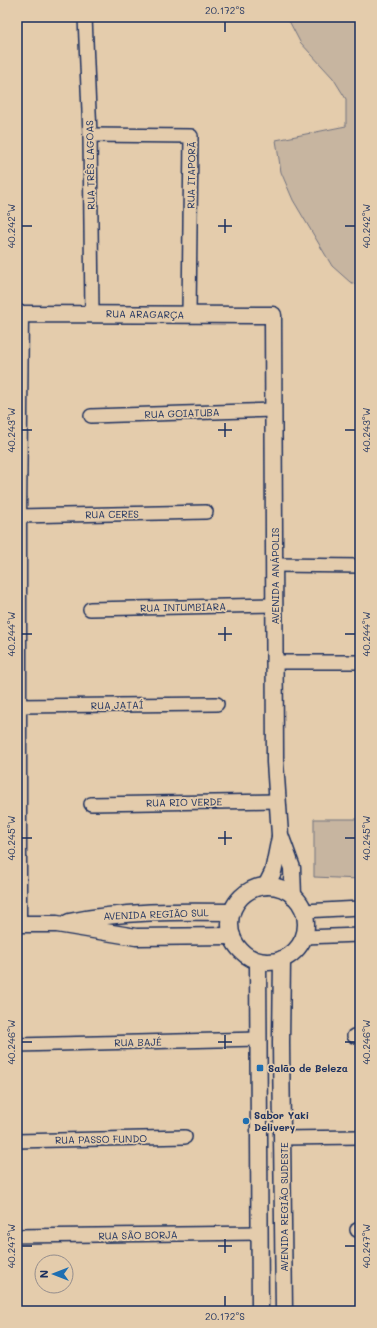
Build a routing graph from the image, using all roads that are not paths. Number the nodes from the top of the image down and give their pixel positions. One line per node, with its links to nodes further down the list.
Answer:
1 (84, 17): 2 (street, RUA TRÊS LAGOAS)
2 (90, 136): 3 (street, RUA TRÊS LAGOAS); 5 (street, RUA ITAPORÃ)
3 (92, 313): 4 (street, RUA ARAGARÇA); 5 (street, RUA ARAGARÇA)
4 (19, 314): 10 (street)
5 (189, 314): 6 (street, RUA ARAGARÇA)
6 (273, 315): 7 (street, AVENIDA ANÁPOLIS)
7 (274, 410): 8 (street, RUA GOIATUBA); 11 (street, AVENIDA ANÁPOLIS)
8 (91, 416)
9 (206, 512): 10 (street, RUA CERES)
10 (18, 516): 18 (street)
11 (275, 564): 12 (street); 13 (street, AVENIDA ANÁPOLIS)
12 (360, 566)
13 (275, 605): 14 (street, RUA INTUMBIARA); 15 (street, AVENIDA ANÁPOLIS)
14 (90, 609)
15 (276, 662): 16 (street); 19 (street, AVENIDA ANÁPOLIS)
16 (360, 662)
17 (217, 704): 18 (street, RUA JATAÍ)
18 (18, 706): 27 (street)
19 (277, 801): 20 (street, RUA RIO VERDE); 21 (street, AVENIDA ANÁPOLIS)
20 (92, 804)
21 (280, 835): 22 (street, AVENIDA ANÁPOLIS); 23 (street, AVENIDA ANÁPOLIS)
22 (266, 886): 23 (street); 26 (street)
23 (294, 896): 25 (street)
24 (360, 908): 25 (street)
25 (304, 911): 31 (street)
26 (232, 912): 28 (street, AVENIDA REGIÃO SUL); 30 (street)
27 (18, 924): 28 (street, AVENIDA REGIÃO SUL)
28 (57, 924): 30 (street, AVENIDA REGIÃO SUL)
29 (360, 935): 31 (street)
30 (232, 936): 33 (street)
31 (304, 937): 32 (street)
32 (282, 960): 33 (street); 38 (street, AVENIDA REGIÃO SUDESTE)
33 (258, 961): 34 (street)
34 (258, 1039): 35 (street, RUA BAJÉ); 40 (street)
35 (17, 1045)
36 (185, 1137): 39 (street, RUA PASSO FUNDO)
37 (360, 1137): 38 (street)
38 (283, 1138): 43 (street, AVENIDA REGIÃO SUDESTE)
39 (17, 1141)
40 (260, 1233): 41 (street, RUA SÃO BORJA); 42 (street)
41 (17, 1236)
42 (260, 1311)
43 (284, 1311)

